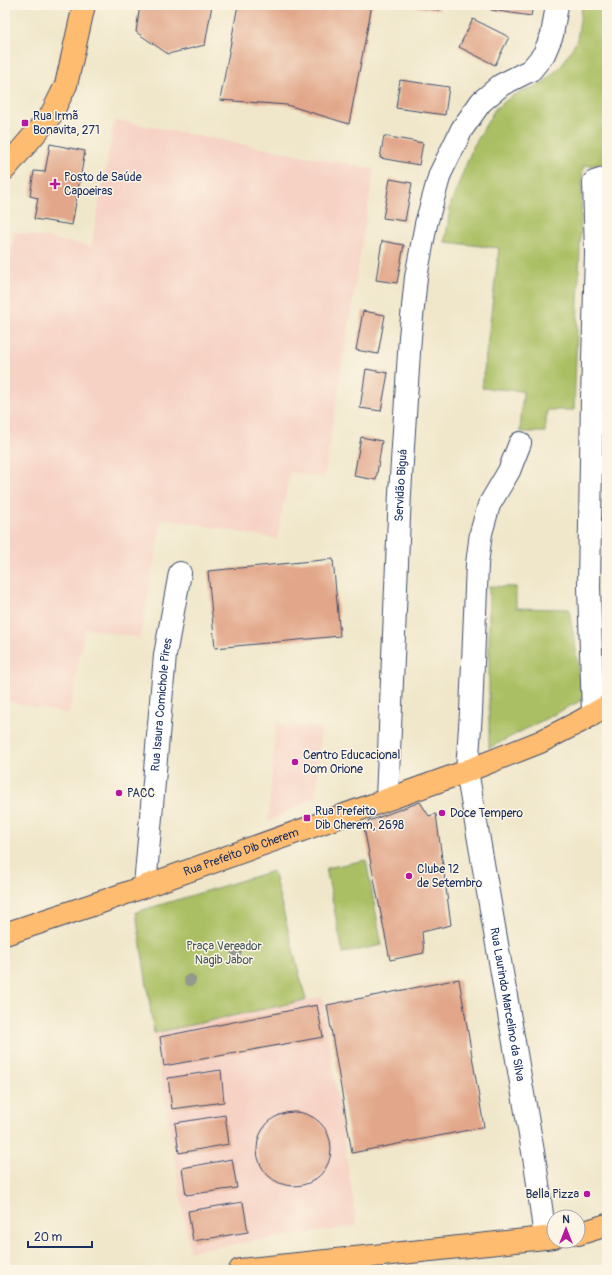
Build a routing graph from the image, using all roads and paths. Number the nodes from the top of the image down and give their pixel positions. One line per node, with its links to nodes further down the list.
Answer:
1 (84, 5): 3 (main road)
2 (557, 5): 12 (street, Servidão Biguá)
3 (5, 169)
4 (607, 178): 5 (street)
5 (601, 253): 6 (street)
6 (599, 399): 8 (street)
7 (520, 444): 11 (street, Rua Laurindo Marcelino da Silva)
8 (598, 542): 10 (street)
9 (180, 573): 13 (street, Rua Isaura Comichole Pires)
10 (600, 710): 11 (main road, Rua Prefeito Dib Cherem)
11 (467, 771): 12 (main road, Rua Prefeito Dib Cherem); 15 (street, Rua Laurindo Marcelino da Silva)
12 (387, 799): 13 (main road, Rua Prefeito Dib Cherem)
13 (145, 886): 14 (main road, Rua Prefeito Dib Cherem)
14 (5, 934)
15 (546, 1219)
16 (607, 1225): 17 (main road)
17 (586, 1232)
18 (607, 1234): 19 (main road)
19 (586, 1235)
20 (546, 1238): 21 (main road)
21 (240, 1270)

